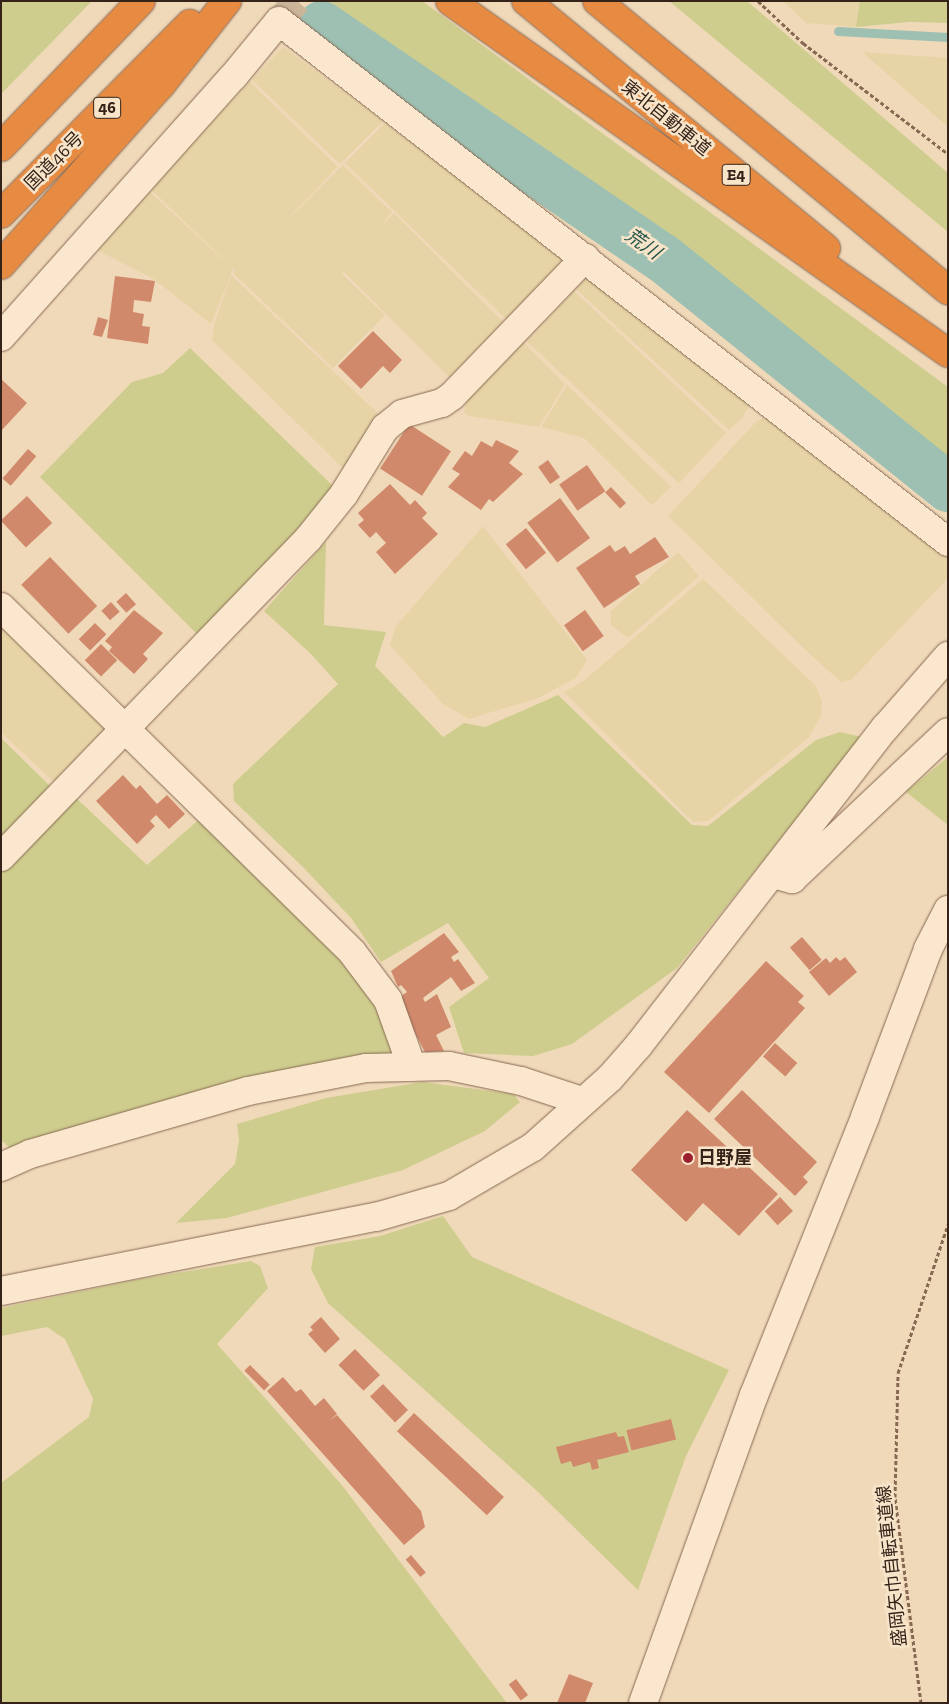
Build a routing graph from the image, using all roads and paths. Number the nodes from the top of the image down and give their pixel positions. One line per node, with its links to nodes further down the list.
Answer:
1 (141, 1): 8 (highway)
2 (212, 1): 10 (highway, 国道46号 / 46)
3 (227, 1): 12 (highway)
4 (450, 1): 16 (highway)
5 (526, 1): 15 (highway, 東北自動車道 / E4)
6 (597, 1): 13 (highway, E4)
7 (758, 1): 9 (path)
8 (1, 146)
9 (948, 154)
10 (1, 214)
11 (585, 258): 14 (street); 17 (street); 20 (street)
12 (1, 265)
13 (948, 290)
14 (1, 337)
15 (948, 346)
16 (948, 353)
17 (948, 542)
18 (1, 607): 20 (street)
19 (948, 656): 23 (street)
20 (128, 729): 22 (street); 25 (street)
21 (948, 732): 23 (street)
22 (1, 857)
23 (772, 874): 26 (street)
24 (948, 910): 30 (street)
25 (412, 1067): 26 (street); 27 (street)
26 (582, 1101): 29 (street)
27 (1, 1167)
28 (948, 1224): 31 (path, 盛岡矢巾自転車道線)
29 (1, 1290)
30 (643, 1703)
31 (920, 1703)

